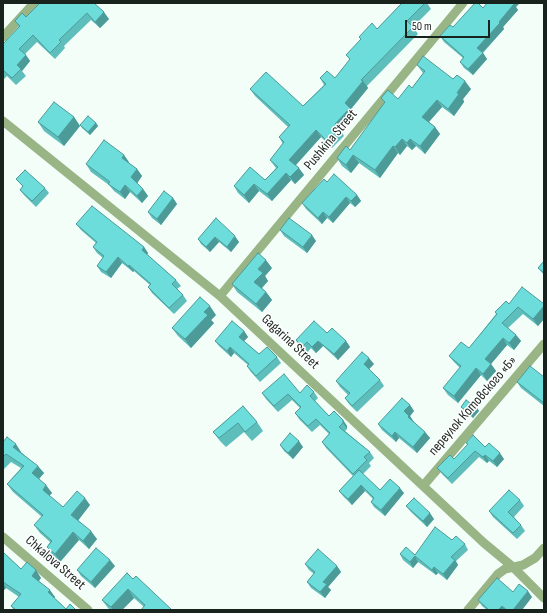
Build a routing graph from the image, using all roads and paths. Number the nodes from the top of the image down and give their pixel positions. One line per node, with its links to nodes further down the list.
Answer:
1 (34, 3): 3 (street)
2 (463, 3): 5 (street, Pushkina Street)
3 (3, 37)
4 (3, 121): 5 (street, Gagarina Street)
5 (220, 296): 7 (street, Gagarina Street)
6 (544, 344): 7 (street, переулок Котовского «Б»)
7 (423, 486): 10 (street, Gagarina Street)
8 (3, 537): 12 (street, Chkalova Street)
9 (544, 548): 10 (street)
10 (513, 567): 11 (street, Gagarina Street); 13 (street)
11 (544, 598)
12 (88, 610)
13 (468, 610)

